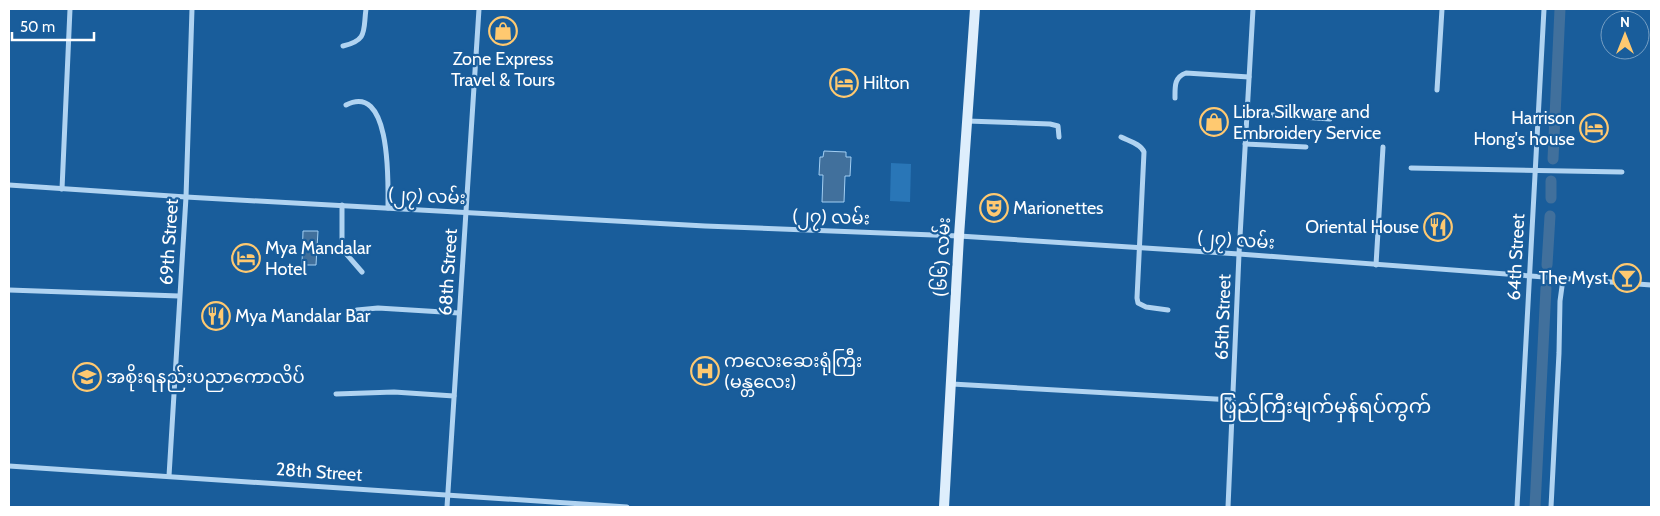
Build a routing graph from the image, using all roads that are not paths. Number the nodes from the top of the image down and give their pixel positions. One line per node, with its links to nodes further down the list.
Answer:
1 (70, 9): 26 (street)
2 (192, 9): 27 (street, 69th Street)
3 (366, 9): 9 (street)
4 (479, 9): 30 (street, 68th Street)
5 (975, 9): 16 (street, (၆၆) လမ်း)
6 (1252, 9): 10 (street, 65th Street)
7 (1442, 9): 11 (street)
8 (1544, 9): 23 (street, 64th Street)
9 (343, 46)
10 (1249, 76): 12 (street); 14 (street, 65th Street)
11 (1437, 90)
12 (1175, 98)
13 (346, 105): 29 (street)
14 (1247, 113): 15 (street); 19 (street, 65th Street)
15 (1330, 119)
16 (967, 121): 17 (street); 31 (street, (၆၆) လမ်း)
17 (1058, 136)
18 (1121, 137): 32 (street)
19 (1245, 144): 20 (street); 33 (street, 65th Street)
20 (1306, 147)
21 (1383, 147): 34 (street)
22 (1410, 168): 23 (street)
23 (1534, 170): 24 (street); 36 (street, 64th Street)
24 (1622, 172)
25 (9, 185): 26 (street, (၂၇) လမ်း)
26 (62, 189): 27 (street, (၂၇) လမ်း)
27 (186, 197): 28 (street, (၂၇) လမ်း); 40 (street, 69th Street)
28 (342, 205): 29 (street, (၂၇) လမ်း); 35 (street)
29 (388, 208): 30 (street, (၂၇) လမ်း)
30 (466, 212): 31 (street, (၂၇) လမ်း); 42 (street, 68th Street)
31 (959, 236): 32 (street, (၂၇) လမ်း); 44 (street, (၆၆) လမ်း)
32 (1140, 248): 33 (street, (၂၇) လမ်း); 41 (street)
33 (1239, 254): 34 (street, (၂၇) လမ်း); 47 (street, 65th Street)
34 (1376, 265): 36 (street, (၂၇) လမ်း)
35 (362, 272)
36 (1529, 277): 37 (street, (၂၇) လမ်း); 55 (street, 64th Street)
37 (1563, 279): 38 (street, (၂၇) လမ်း); 56 (street)
38 (1651, 284)
39 (9, 290): 40 (street)
40 (179, 296): 49 (street, 69th Street)
41 (1168, 310)
42 (459, 313): 43 (street); 46 (street, 68th Street)
43 (349, 317)
44 (952, 384): 47 (street); 53 (street, (၆၆) လမ်း)
45 (336, 394): 46 (street)
46 (454, 396): 50 (street, 68th Street)
47 (1233, 400): 54 (street, 65th Street)
48 (9, 466): 49 (street, 28th Street)
49 (169, 476): 50 (street, 28th Street)
50 (448, 495): 51 (street, 68th Street); 52 (street, 28th Street)
51 (447, 507)
52 (626, 507)
53 (944, 507)
54 (1228, 507)
55 (1517, 507)
56 (1551, 507)

